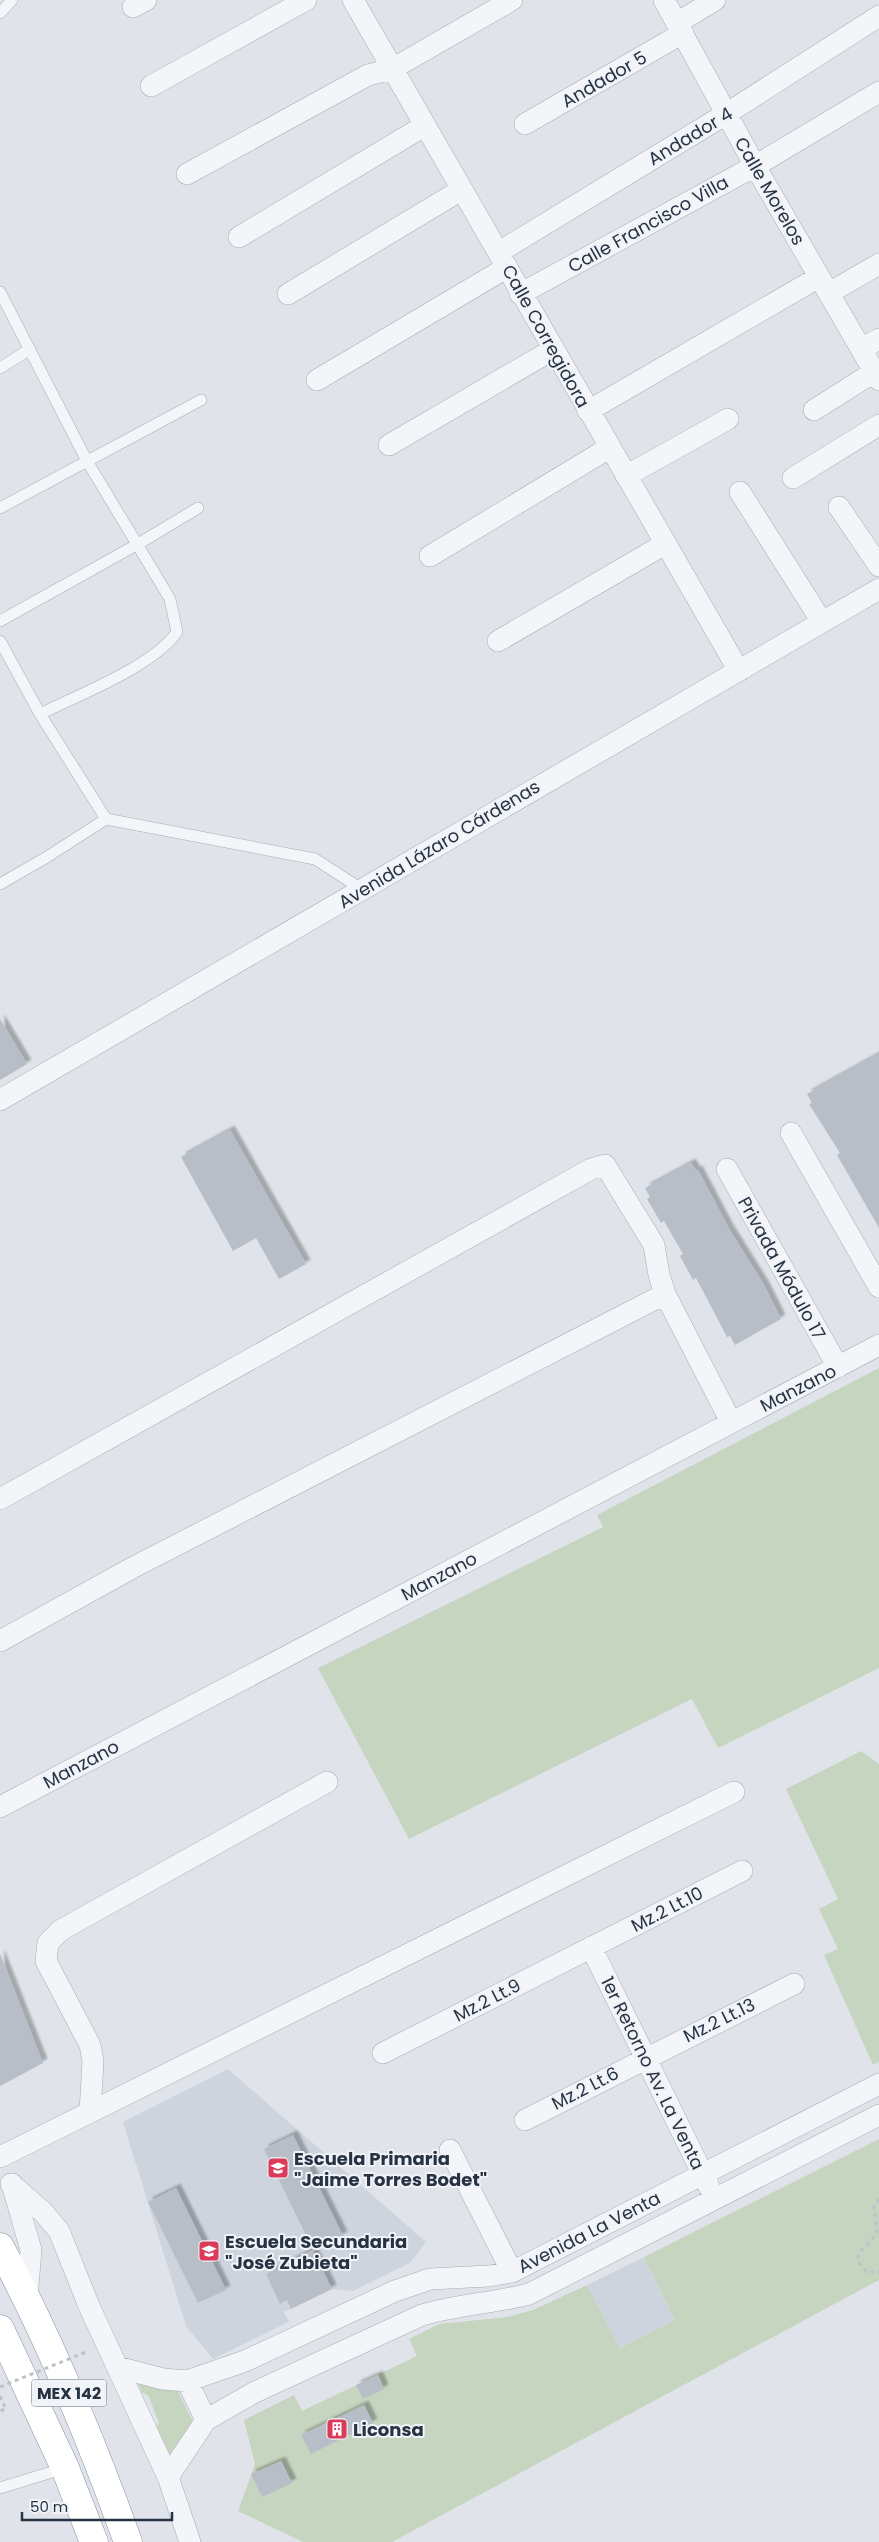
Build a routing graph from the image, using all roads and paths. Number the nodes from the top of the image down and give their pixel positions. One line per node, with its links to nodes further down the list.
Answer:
1 (12, 0): 7 (lane)
2 (306, 0): 11 (street)
3 (353, 0): 10 (street, Calle Corregidora)
4 (512, 0): 10 (street)
5 (664, 0): 9 (street, Calle Morelos)
6 (715, 0): 9 (street, Andador 5)
7 (0, 13)
8 (879, 16): 13 (street, Andador 4)
9 (680, 28): 13 (street, Calle Morelos); 14 (street, Andador 5)
10 (392, 69): 15 (street, Calle Corregidora); 17 (street)
11 (151, 86)
12 (879, 92): 16 (street, Calle Francisco Villa)
13 (726, 114): 16 (street, Calle Morelos); 20 (street, Andador 4)
14 (525, 124)
15 (424, 126): 18 (street, Calle Corregidora); 19 (street)
16 (755, 166): 22 (street, Calle Morelos); 25 (street, Calle Francisco Villa)
17 (188, 174)
18 (461, 190): 20 (street, Calle Corregidora); 24 (street)
19 (239, 237)
20 (502, 260): 25 (street, Calle Corregidora); 31 (street, Andador 4)
21 (879, 264): 22 (street)
22 (824, 285): 26 (street, Calle Morelos); 34 (street)
23 (0, 292): 27 (lane)
24 (288, 294)
25 (520, 294): 28 (street, Calle Corregidora)
26 (870, 344): 30 (street, Calle Morelos)
27 (30, 349): 29 (lane); 39 (lane)
28 (552, 350): 34 (street, Calle Corregidora); 37 (street)
29 (0, 368)
30 (877, 376): 33 (street)
31 (317, 380)
32 (201, 400): 39 (lane)
33 (814, 410)
34 (588, 411): 38 (street, Calle Corregidora)
35 (728, 419): 40 (street)
36 (879, 425): 41 (street)
37 (389, 445)
38 (609, 448): 40 (street, Calle Corregidora); 48 (street)
39 (87, 461): 44 (lane); 46 (lane)
40 (626, 476): 47 (street, Calle Corregidora)
41 (793, 478)
42 (740, 492): 52 (street)
43 (839, 507): 49 (street)
44 (0, 508)
45 (198, 508): 46 (lane)
46 (138, 544): 51 (lane); 56 (lane)
47 (666, 544): 54 (street); 55 (street, Calle Corregidora)
48 (430, 556)
49 (879, 566)
50 (879, 589): 52 (street, Avenida Lázaro Cárdenas)
51 (0, 622)
52 (822, 622): 55 (street, Avenida Lázaro Cárdenas)
53 (0, 641): 56 (lane)
54 (498, 641)
55 (740, 671): 59 (street, Avenida Lázaro Cárdenas)
56 (40, 714): 57 (lane)
57 (106, 819): 58 (lane); 59 (lane)
58 (0, 884)
59 (363, 890): 60 (street, Avenida Lázaro Cárdenas)
60 (0, 1100)
61 (791, 1133): 63 (street)
62 (727, 1169): 66 (street, Privada Módulo 17)
63 (879, 1287)
64 (665, 1294): 67 (street); 68 (street); 69 (street)
65 (879, 1346): 66 (street, Manzano)
66 (838, 1367): 67 (street, Manzano)
67 (731, 1422): 72 (street, Manzano)
68 (0, 1499)
69 (0, 1641)
70 (327, 1782): 79 (street)
71 (734, 1792): 79 (street)
72 (0, 1807)
73 (742, 1871): 74 (street, Mz.2 Lt.10)
74 (591, 1947): 76 (street, Mz.2 Lt.9); 77 (street, 1er Retorno Av. La Venta)
75 (794, 1984): 77 (street, Mz.2 Lt.13)
76 (383, 2053)
77 (645, 2057): 81 (street, Mz.2 Lt.6); 84 (street, 1er Retorno Av. La Venta)
78 (879, 2084): 84 (street, Avenida La Venta)
79 (90, 2112): 83 (street)
80 (879, 2115): 87 (street, Avenida La Venta)
81 (524, 2120)
82 (450, 2150): 89 (street)
83 (0, 2157): 85 (street)
84 (703, 2174): 87 (street, 1er Retorno Av. La Venta); 89 (street, Avenida La Venta)
85 (11, 2184): 91 (street); 95 (street)
86 (879, 2199): 90 (path)
87 (715, 2200): 96 (street, Avenida La Venta)
88 (0, 2247): 91 (highway, MEX 142)
89 (512, 2272): 93 (street, Avenida La Venta)
90 (879, 2272)
91 (27, 2298): 106 (highway, MEX 142)
92 (0, 2329): 102 (highway, MEX 142)
93 (274, 2347): 96 (street); 97 (street, Avenida La Venta)
94 (86, 2352): 98 (path, bridge)
95 (117, 2367): 97 (street, Avenida La Venta); 103 (street)
96 (289, 2376): 101 (street, Avenida La Venta)
97 (187, 2382): 101 (street)
98 (0, 2387)
99 (0, 2396): 100 (path)
100 (0, 2411)
101 (206, 2420): 103 (street, Avenida La Venta)
102 (65, 2468): 104 (lane); 105 (highway, MEX 142)
103 (168, 2477): 107 (street)
104 (0, 2488)
105 (94, 2542)
106 (128, 2542)
107 (190, 2542)

